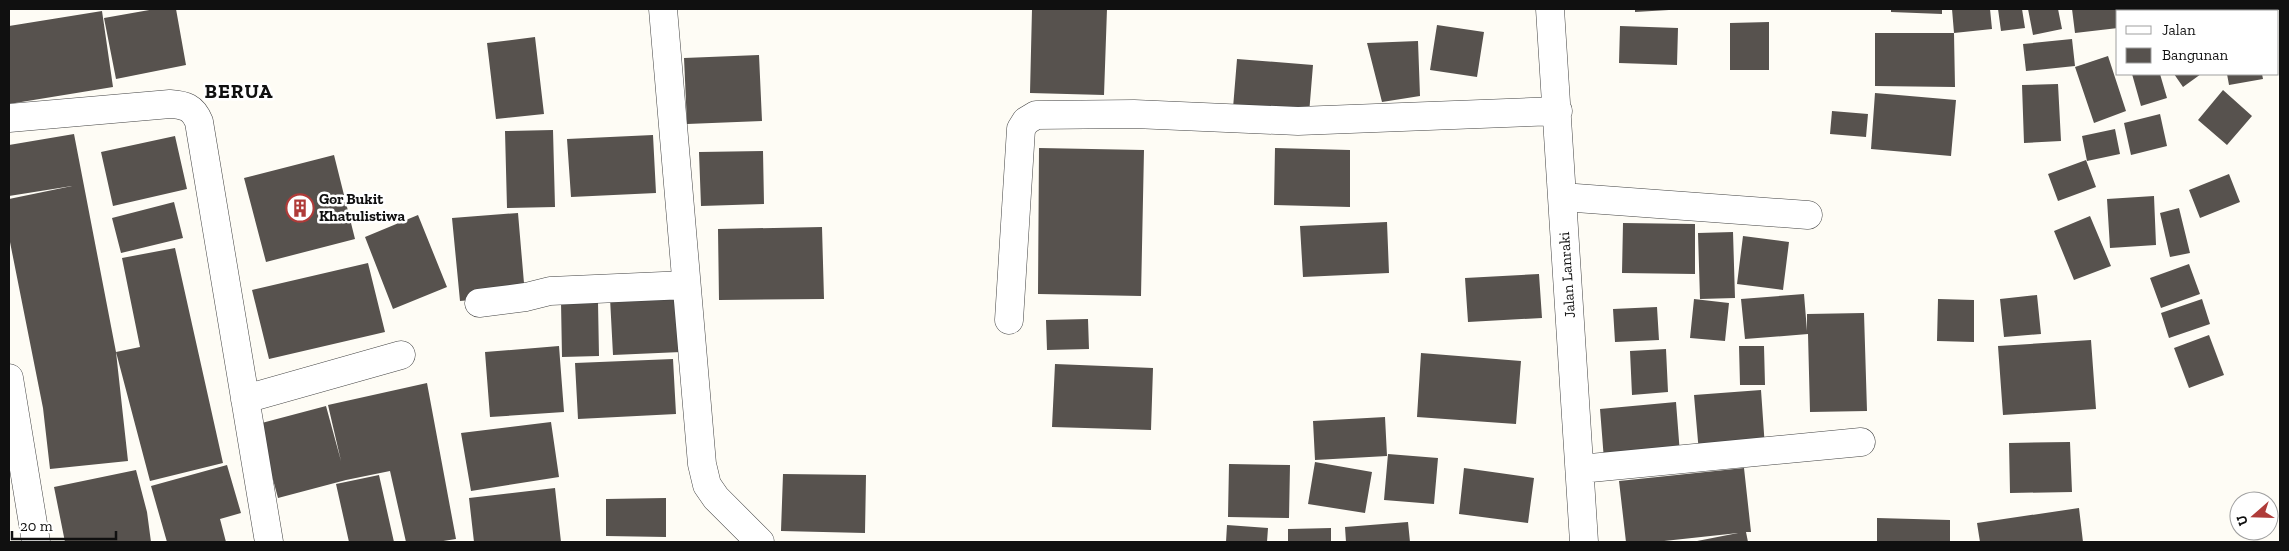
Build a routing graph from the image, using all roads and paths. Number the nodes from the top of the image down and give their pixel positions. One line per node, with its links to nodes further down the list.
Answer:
1 (663, 9): 7 (street)
2 (1550, 9): 3 (street, Jalan Lanraki)
3 (1558, 111): 5 (street, Jalan Lanraki); 9 (street)
4 (9, 118): 12 (street)
5 (1562, 197): 6 (street); 14 (street, Jalan Lanraki)
6 (1808, 214)
7 (686, 285): 8 (street); 17 (street)
8 (479, 303)
9 (1009, 320)
10 (402, 355): 12 (street)
11 (9, 378): 15 (street)
12 (245, 399): 16 (street)
13 (1861, 442): 14 (street)
14 (1580, 469): 18 (street, Jalan Lanraki)
15 (36, 542)
16 (269, 542)
17 (760, 542)
18 (1584, 542)

